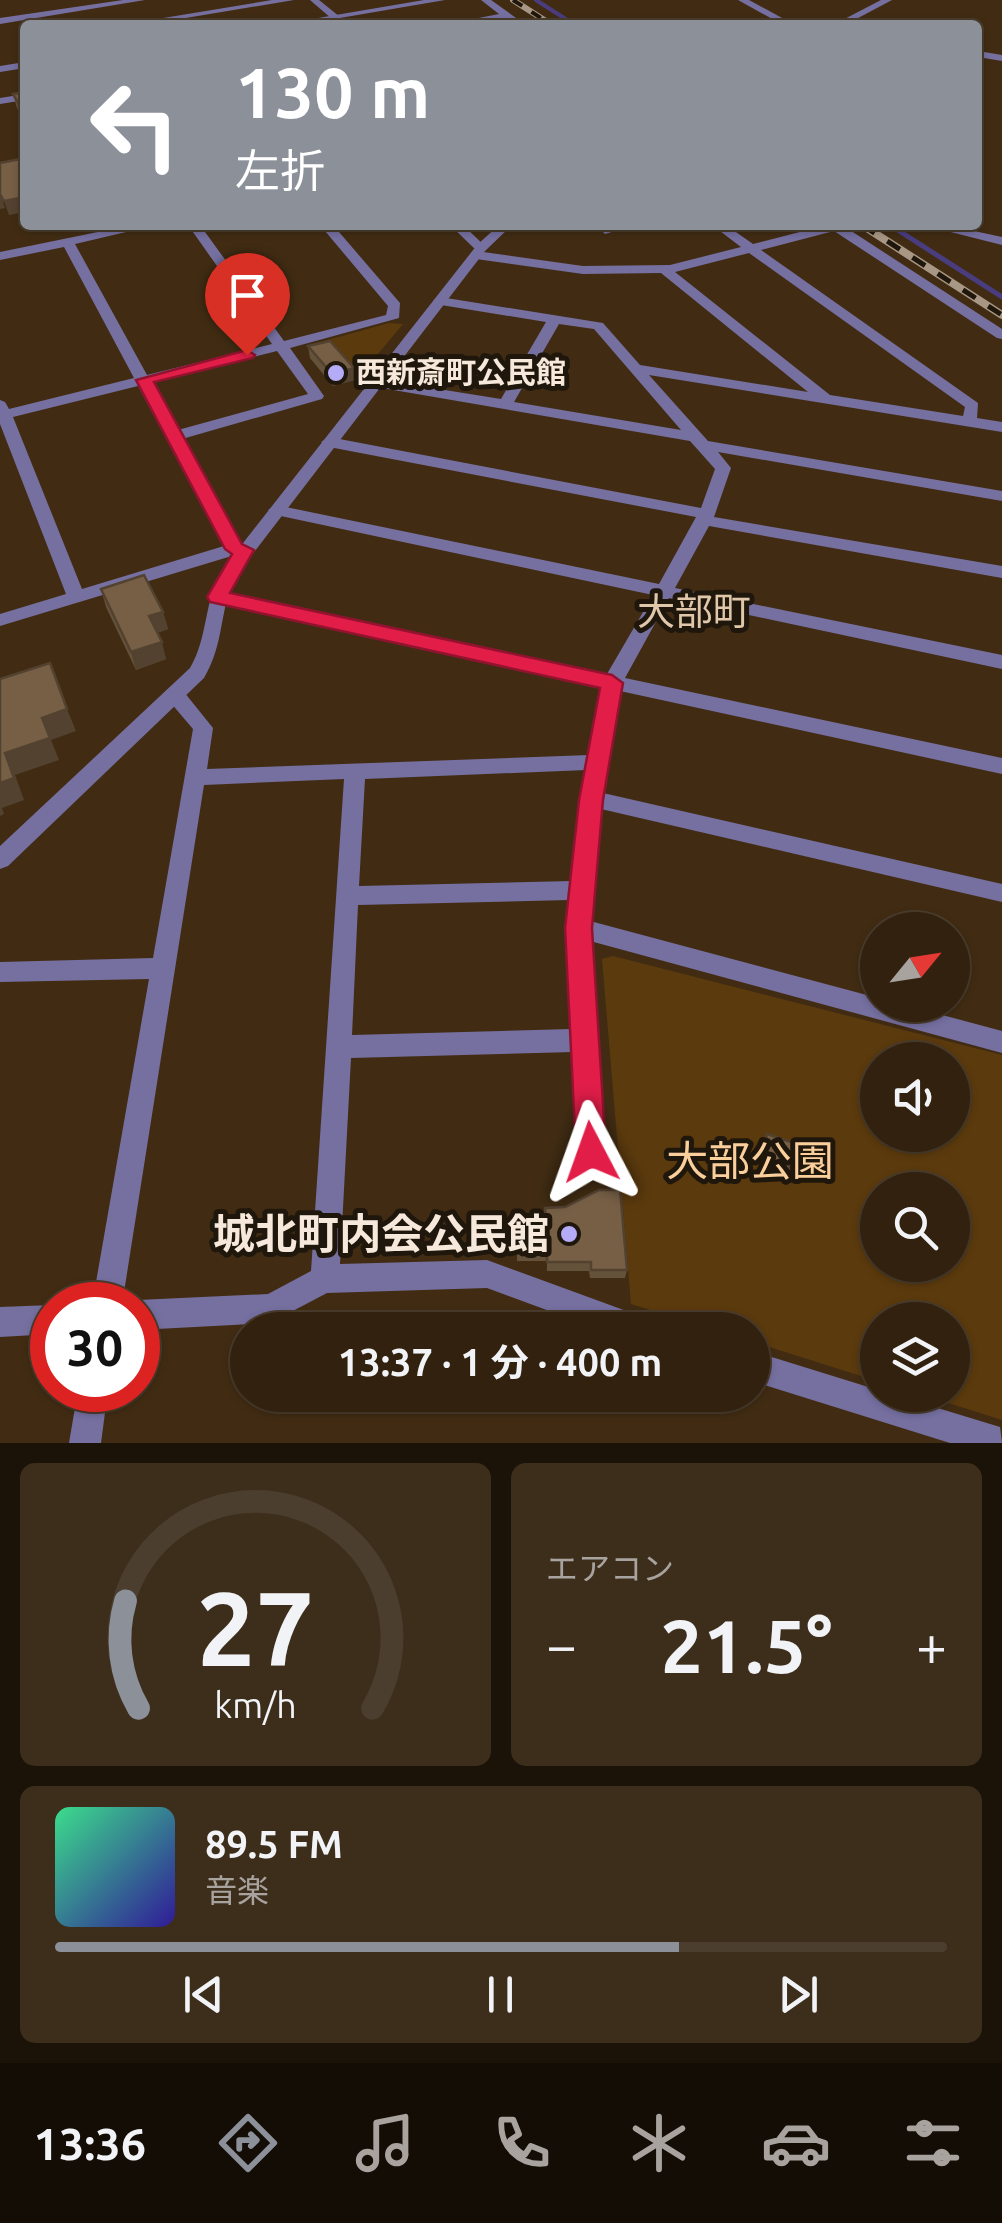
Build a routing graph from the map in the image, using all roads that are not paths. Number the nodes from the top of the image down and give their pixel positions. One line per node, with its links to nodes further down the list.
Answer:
1 (141, 0): 8 (street)
2 (290, 0): 17 (street)
3 (314, 0): 13 (street)
4 (441, 0): 9 (street)
5 (485, 0): 12 (street)
6 (742, 0): 22 (street)
7 (888, 0): 23 (street)
8 (126, 1): 10 (street); 16 (street)
9 (411, 5): 11 (street); 13 (street)
10 (42, 14): 14 (street); 15 (street)
11 (425, 15)
12 (507, 15): 20 (street); 21 (street)
13 (335, 17): 18 (street); 19 (street)
14 (0, 20)
15 (46, 20)
16 (143, 20)
17 (170, 20)
18 (315, 20)
19 (339, 20)
20 (478, 20)
21 (514, 20)
22 (780, 20)
23 (848, 20)
24 (126, 230): 33 (street)
25 (198, 230): 42 (street)
26 (330, 230): 42 (street)
27 (460, 230): 36 (street)
28 (501, 230): 36 (street)
29 (725, 230): 35 (street)
30 (820, 230): 35 (street)
31 (841, 230): 41 (street)
32 (950, 230): 34 (street)
33 (68, 242): 37 (street); 44 (street)
34 (1002, 242)
35 (751, 249): 38 (street); 49 (street)
36 (479, 251): 38 (street); 39 (street)
37 (0, 256)
38 (664, 269): 46 (street)
39 (440, 301): 40 (street); 45 (street)
40 (555, 319): 43 (street); 47 (street)
41 (1002, 335)
42 (281, 347): 44 (street); 51 (street)
43 (638, 369): 46 (street); 52 (street)
44 (144, 380): 48 (street); 51 (street)
45 (376, 383): 47 (street); 53 (street)
46 (824, 397): 49 (street)
47 (506, 404): 52 (street)
48 (1, 412): 61 (street)
49 (969, 421): 50 (street)
50 (1002, 427)
51 (174, 436): 57 (street)
52 (701, 441): 54 (street); 56 (street)
53 (328, 442): 55 (street); 56 (street)
54 (1002, 496)
55 (276, 510): 57 (street); 59 (street)
56 (705, 517): 58 (street); 59 (street)
57 (239, 550): 60 (street); 61 (street)
58 (1002, 572)
59 (662, 592): 63 (street); 64 (street)
60 (218, 597): 64 (street); 65 (street)
61 (77, 598): 62 (street)
62 (0, 620)
63 (1002, 662)
64 (612, 683): 66 (street); 67 (street)
65 (176, 697): 69 (street); 71 (street)
66 (597, 762): 68 (street); 70 (street)
67 (1002, 766)
68 (356, 771): 69 (street); 74 (street)
69 (195, 777): 76 (street)
70 (591, 800): 72 (street); 73 (street)
71 (0, 860)
72 (582, 890): 74 (street); 75 (street)
73 (1002, 894)
74 (351, 896): 80 (street)
75 (578, 928): 78 (street); 79 (street)
76 (163, 968): 77 (street); 83 (street)
77 (0, 972)
78 (584, 1040): 80 (street); 81 (street)
79 (1002, 1042)
80 (340, 1047): 82 (street)
81 (591, 1152)
82 (325, 1279): 84 (street); 85 (street)
83 (111, 1282)
84 (587, 1312)
85 (160, 1314)
86 (30, 1321): 87 (street)
87 (0, 1322)
88 (770, 1372): 91 (street)
89 (90, 1412): 90 (street)
90 (85, 1443)
91 (1000, 1443)

